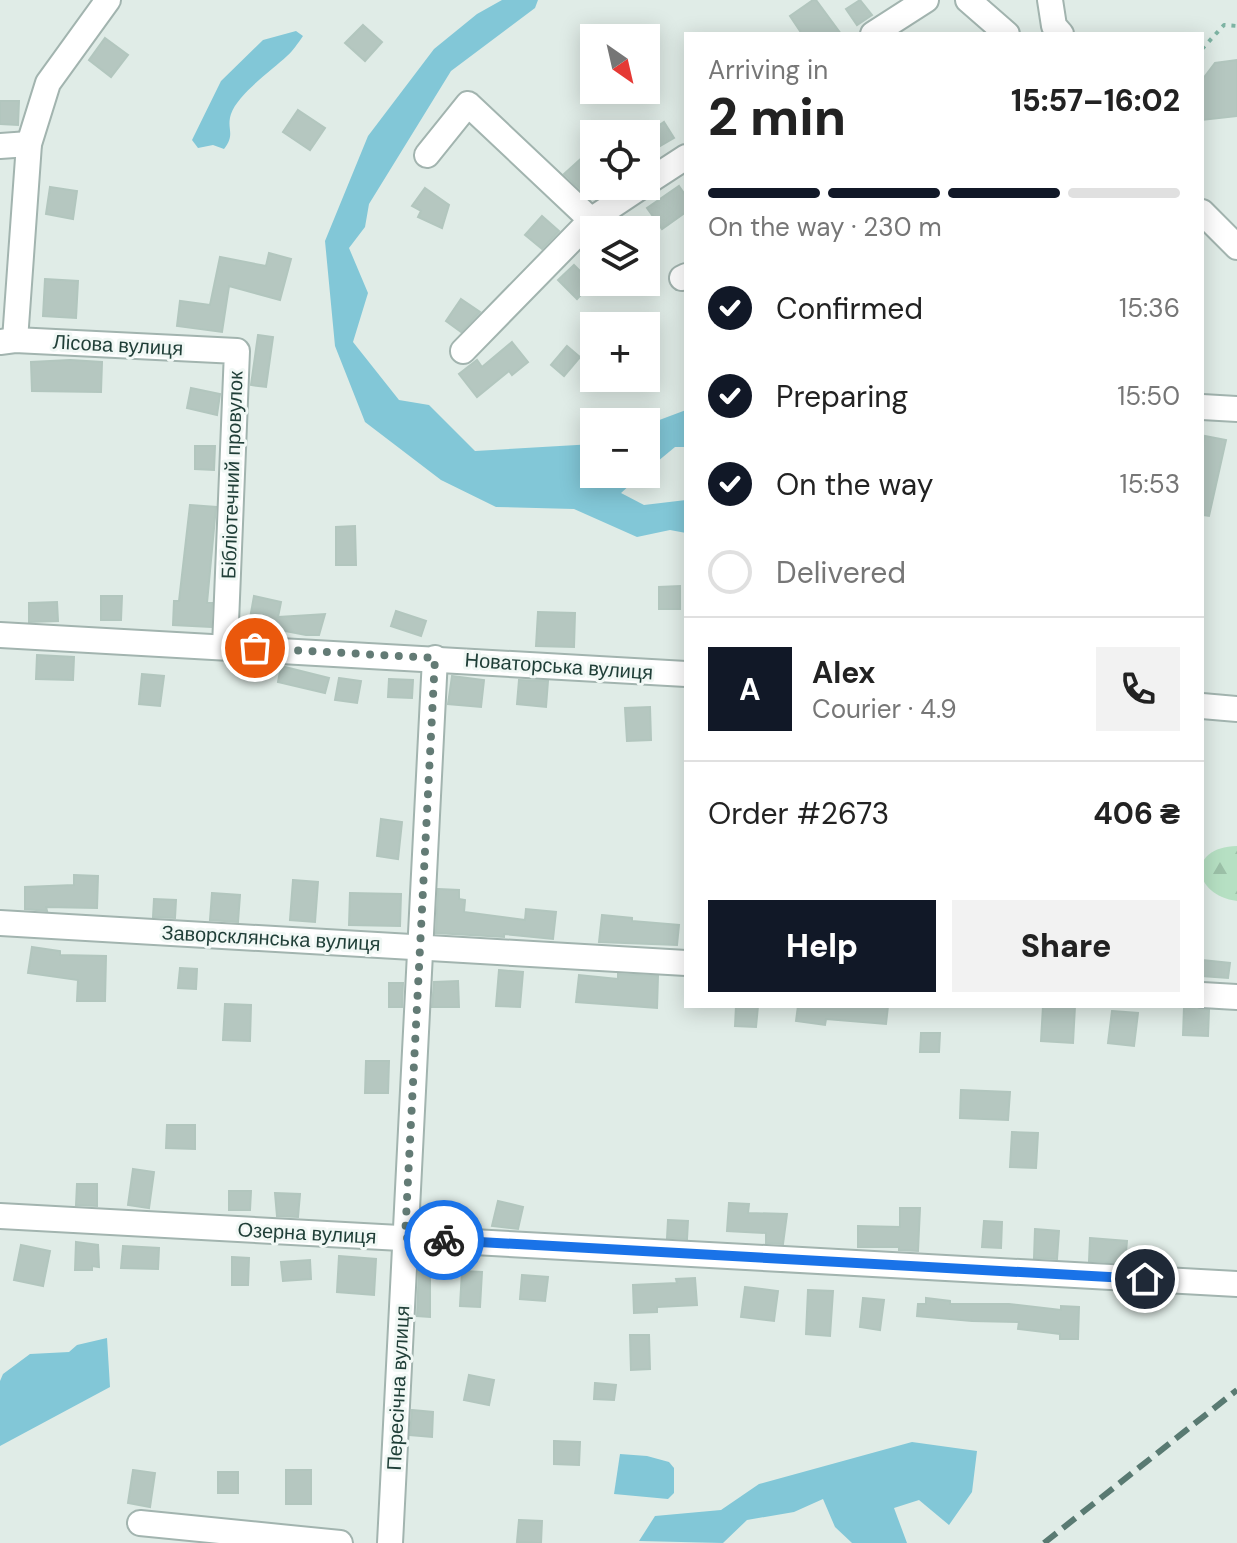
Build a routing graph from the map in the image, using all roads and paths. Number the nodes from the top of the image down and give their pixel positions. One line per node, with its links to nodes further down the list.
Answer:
1 (108, 0): 10 (street)
2 (926, 0): 6 (street)
3 (969, 0): 7 (street)
4 (1050, 0): 8 (street)
5 (1237, 26): 9 (path)
6 (876, 32)
7 (1005, 32)
8 (1059, 32)
9 (1204, 47)
10 (29, 144): 11 (street); 21 (street)
11 (0, 146)
12 (427, 155): 17 (street)
13 (684, 158): 14 (street)
14 (660, 174)
15 (621, 200): 18 (street)
16 (1204, 214): 20 (street)
17 (587, 216)
18 (597, 216)
19 (580, 231): 23 (street)
20 (1237, 247)
21 (7, 341): 22 (street, Лісова вулиця)
22 (237, 351): 27 (street, Бібліотечний провулок)
23 (463, 351)
24 (1204, 407): 25 (street)
25 (1237, 409)
26 (0, 635): 27 (street, Новаторська вулиця)
27 (225, 647): 28 (street, Новаторська вулиця)
28 (435, 658): 29 (street, Новаторська вулиця); 33 (street, Пересічна вулиця)
29 (684, 674)
30 (1204, 706): 31 (street)
31 (1237, 709)
32 (0, 923): 33 (street, Заворсклянська вулиця)
33 (420, 946): 34 (street, Заворсклянська вулиця); 38 (street, Пересічна вулиця)
34 (684, 963)
35 (1204, 995): 36 (street)
36 (1237, 997)
37 (0, 1216): 38 (street, Озерна вулиця)
38 (405, 1238): 39 (street, Озерна вулиця); 42 (street, Пересічна вулиця)
39 (1237, 1284)
40 (140, 1523): 41 (street)
41 (340, 1543)
42 (390, 1543)

